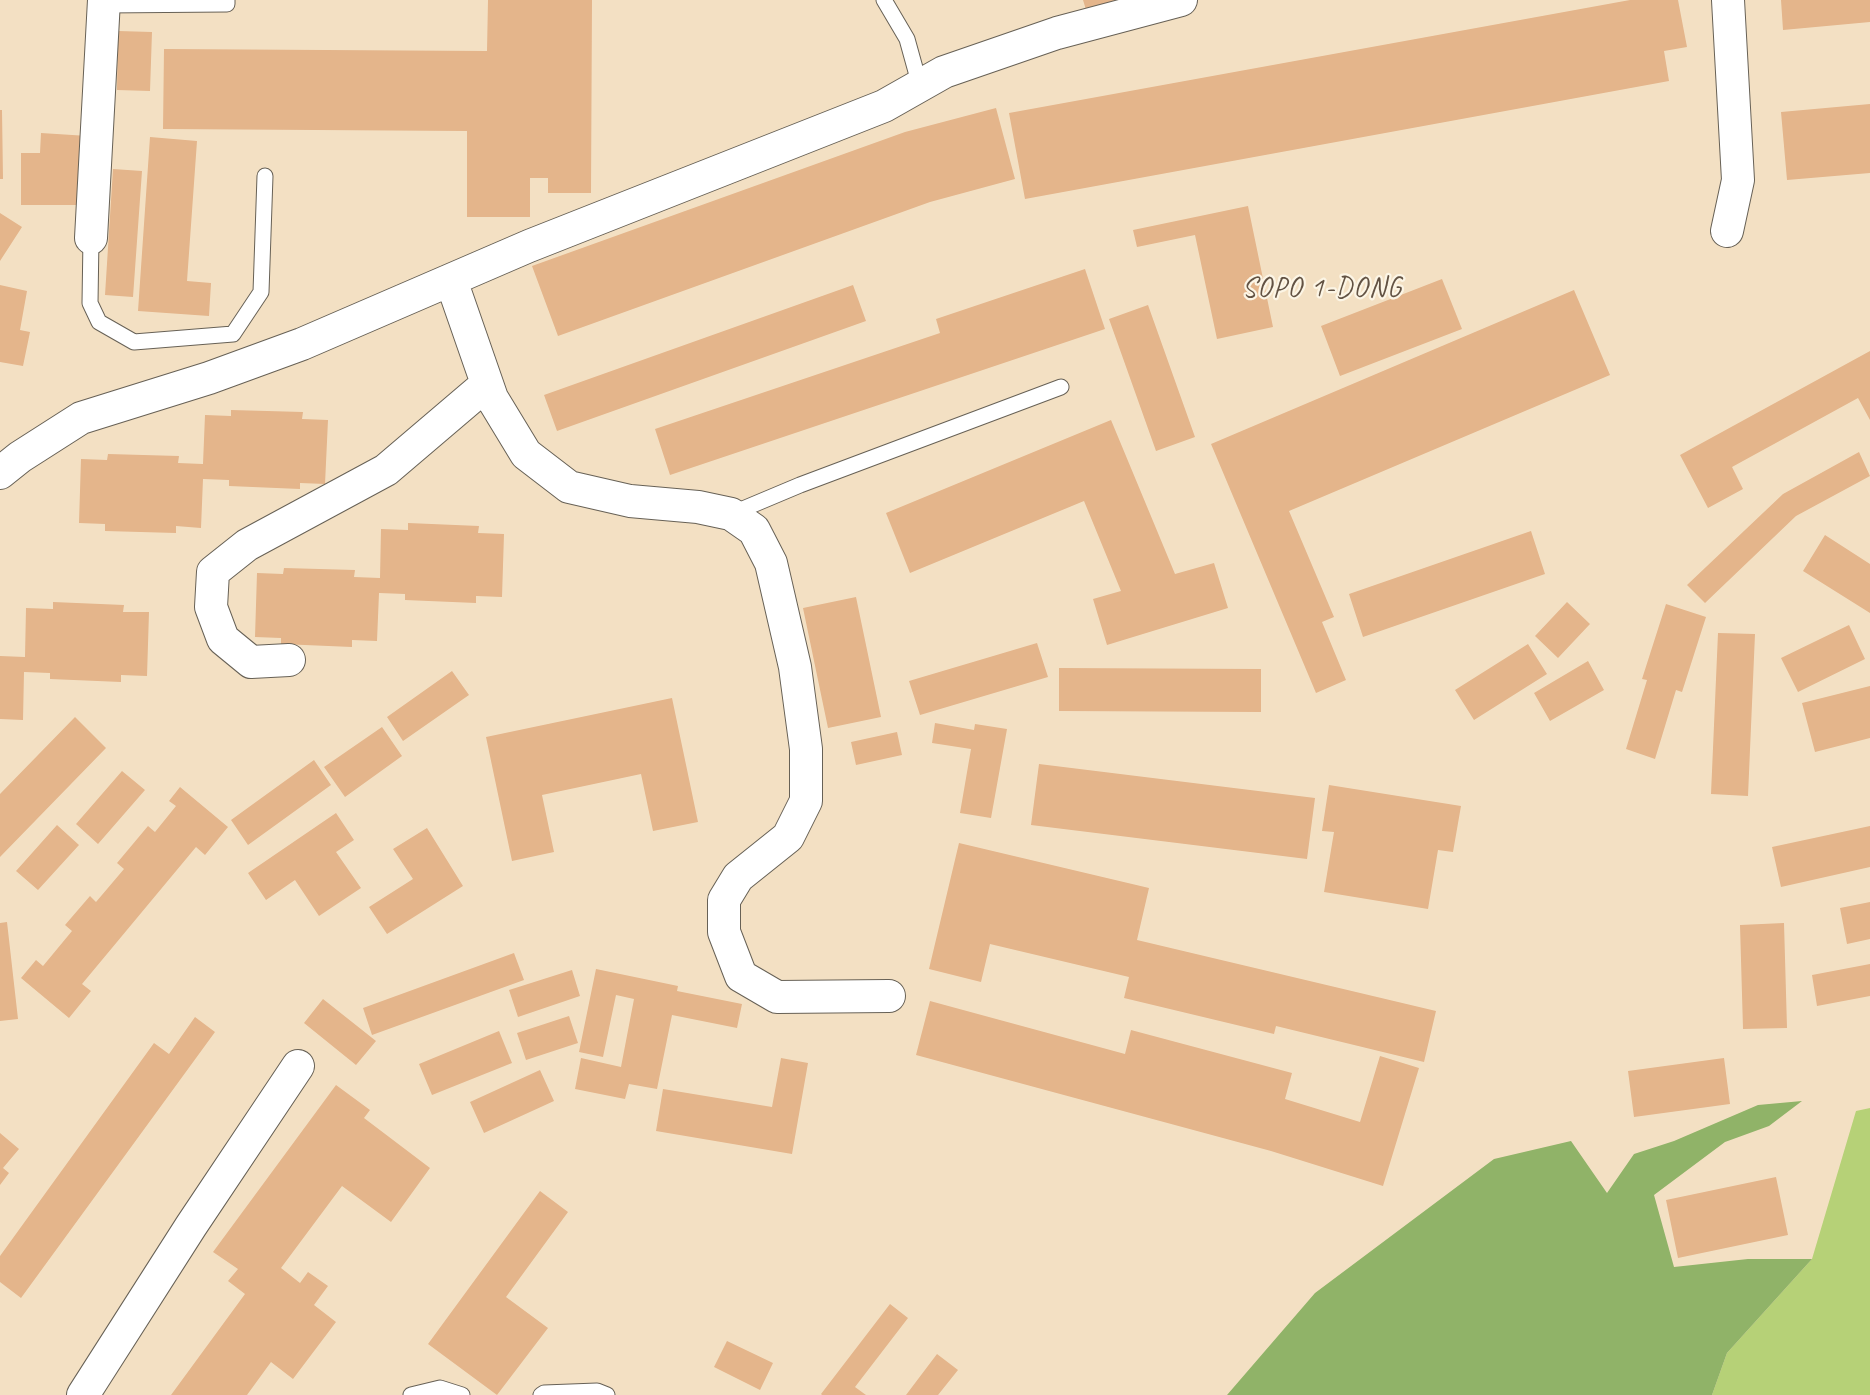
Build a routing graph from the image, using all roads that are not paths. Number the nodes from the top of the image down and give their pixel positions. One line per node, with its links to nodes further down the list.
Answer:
1 (227, 0): 5 (lane)
2 (884, 0): 6 (lane)
3 (1181, 0): 6 (street)
4 (1728, 0): 8 (street)
5 (104, 2): 9 (street)
6 (920, 86): 10 (street)
7 (265, 176): 9 (lane)
8 (1727, 231)
9 (91, 238)
10 (451, 280): 11 (street); 13 (street)
11 (487, 384): 14 (street); 15 (street)
12 (1061, 387): 14 (lane)
13 (0, 473)
14 (731, 514): 16 (street)
15 (289, 660)
16 (889, 996)
17 (298, 1066): 18 (street)
18 (83, 1395)
19 (411, 1395): 20 (lane)
20 (462, 1395)
21 (542, 1395): 22 (lane)
22 (607, 1395)

